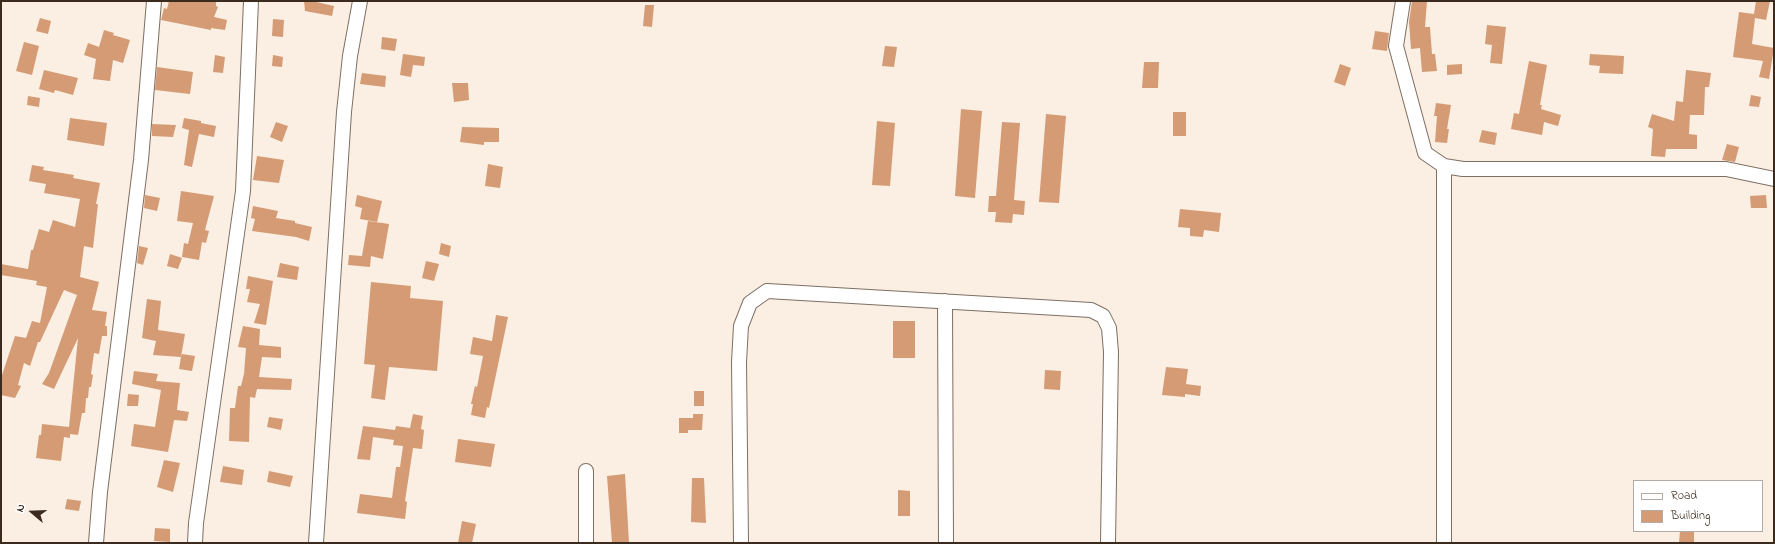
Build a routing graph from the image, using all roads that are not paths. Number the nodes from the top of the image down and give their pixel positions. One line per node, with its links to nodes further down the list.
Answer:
1 (154, 1): 9 (street)
2 (251, 1): 10 (street)
3 (360, 1): 11 (street)
4 (1403, 1): 5 (street)
5 (1444, 166): 6 (street); 16 (street)
6 (1774, 179)
7 (944, 301): 13 (street); 14 (street); 15 (street)
8 (586, 471): 12 (street)
9 (96, 543)
10 (195, 543)
11 (316, 543)
12 (586, 543)
13 (741, 543)
14 (946, 543)
15 (1108, 543)
16 (1444, 543)

